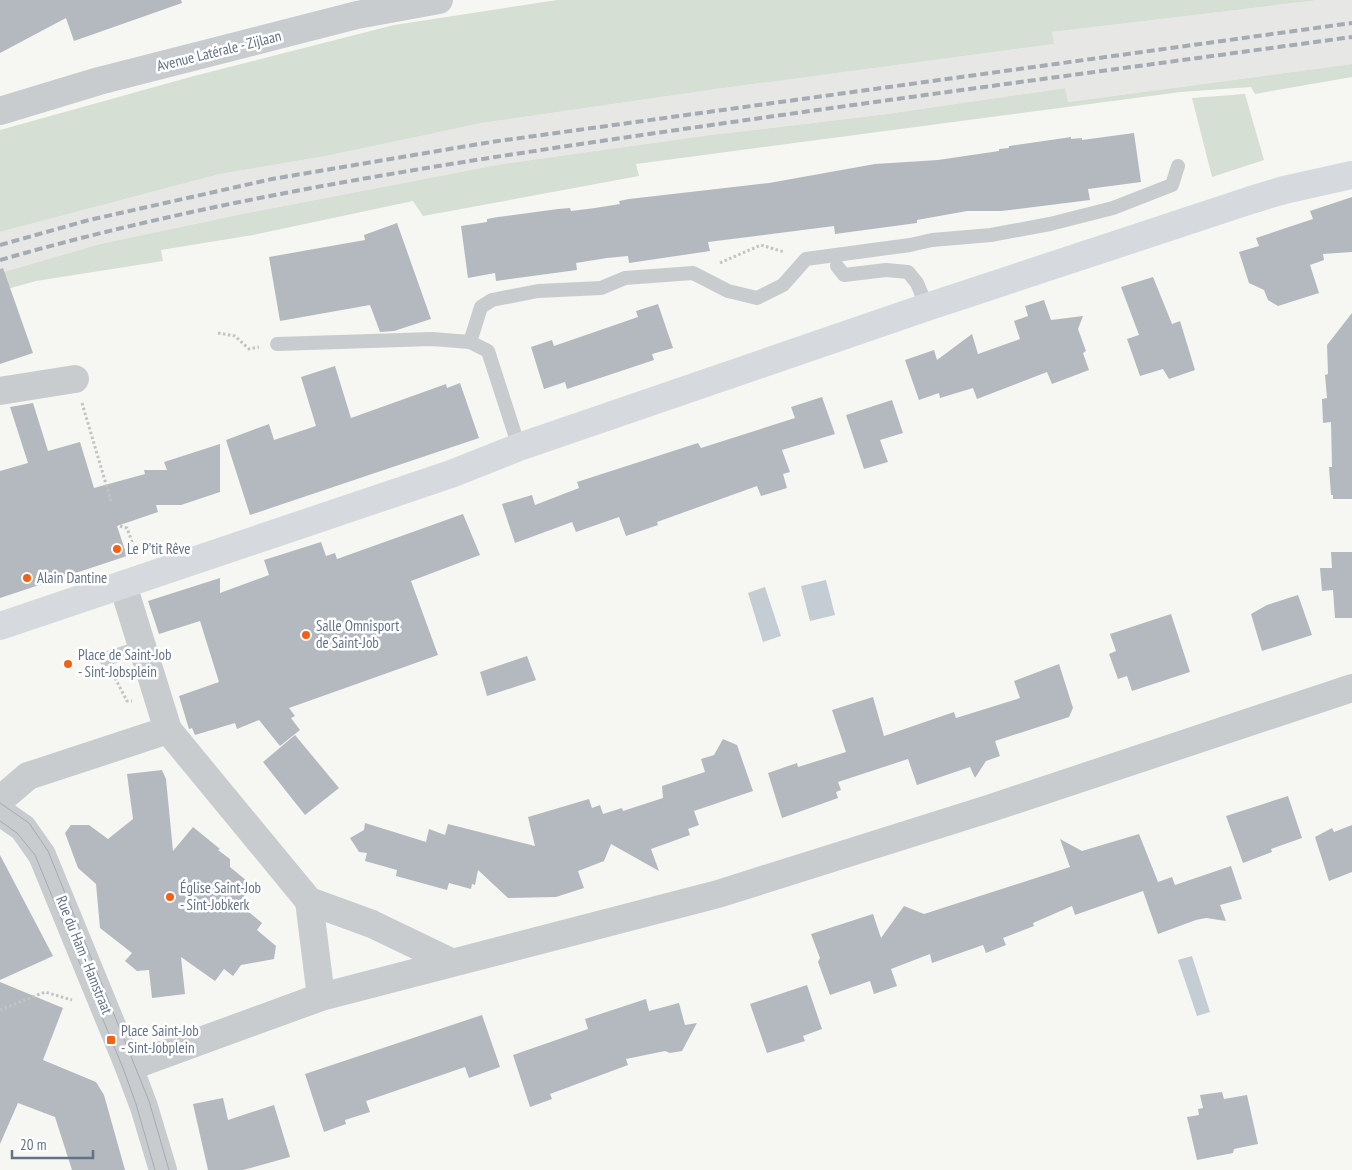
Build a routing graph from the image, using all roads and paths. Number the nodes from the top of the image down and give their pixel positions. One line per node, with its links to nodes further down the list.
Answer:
1 (439, 0): 2 (street, Avenue Latérale - Zijlaan)
2 (0, 111)
3 (1178, 166): 5 (lane)
4 (1352, 175): 8 (main road)
5 (806, 259): 7 (path); 7 (lane)
6 (837, 266): 8 (lane)
7 (693, 273): 10 (lane)
8 (927, 307): 14 (main road)
9 (218, 332): 11 (path)
10 (470, 342): 11 (lane); 14 (lane)
11 (277, 344)
12 (75, 379): 13 (street); 15 (path)
13 (0, 392)
14 (519, 447): 18 (main road)
15 (111, 501)
16 (120, 526): 17 (path)
17 (137, 558)
18 (124, 584): 19 (main road); 20 (street)
19 (0, 626)
20 (142, 647): 21 (lane); 24 (street)
21 (106, 660): 23 (path)
22 (1352, 688): 28 (street)
23 (135, 700)
24 (168, 730): 25 (street); 27 (street)
25 (0, 800)
26 (0, 812): 32 (street, Rue du Ham - Hamstraat)
27 (309, 901): 28 (street); 29 (street)
28 (451, 962): 29 (street)
29 (321, 997): 32 (street)
30 (77, 998): 31 (path)
31 (0, 1010)
32 (129, 1067): 33 (street, Rue du Ham - Hamstraat)
33 (162, 1170)

